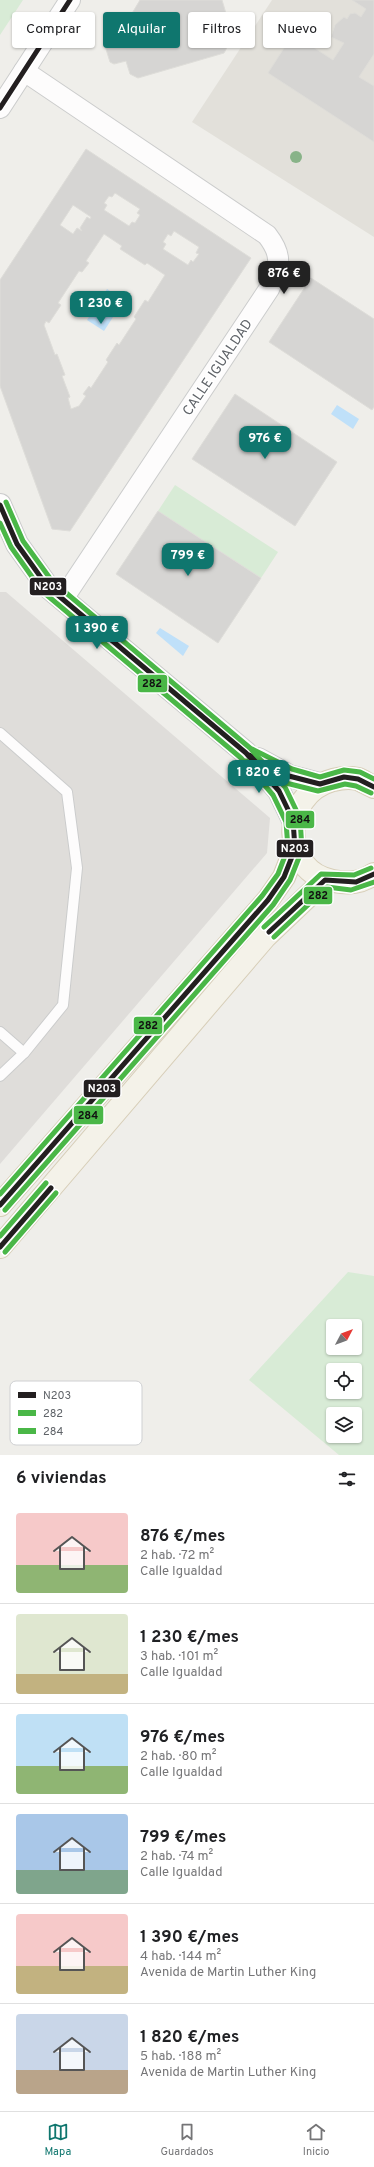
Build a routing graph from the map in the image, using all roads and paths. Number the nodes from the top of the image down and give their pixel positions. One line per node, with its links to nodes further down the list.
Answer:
1 (70, 0): 2 (street)
2 (24, 71): 3 (street); 5 (street, CALLE IGUALDAD)
3 (0, 108)
4 (0, 505): 5 (street)
5 (63, 599): 7 (street)
6 (0, 733): 15 (lane)
7 (246, 753): 9 (street); 10 (street)
8 (369, 781): 9 (main road)
9 (320, 784): 10 (main road)
10 (293, 820): 11 (main road)
11 (295, 849): 12 (main road); 17 (main road)
12 (325, 880): 13 (main road); 18 (main road)
13 (370, 881)
14 (0, 1032): 15 (lane)
15 (24, 1053): 16 (lane)
16 (0, 1076)
17 (0, 1205)
18 (0, 1247)

